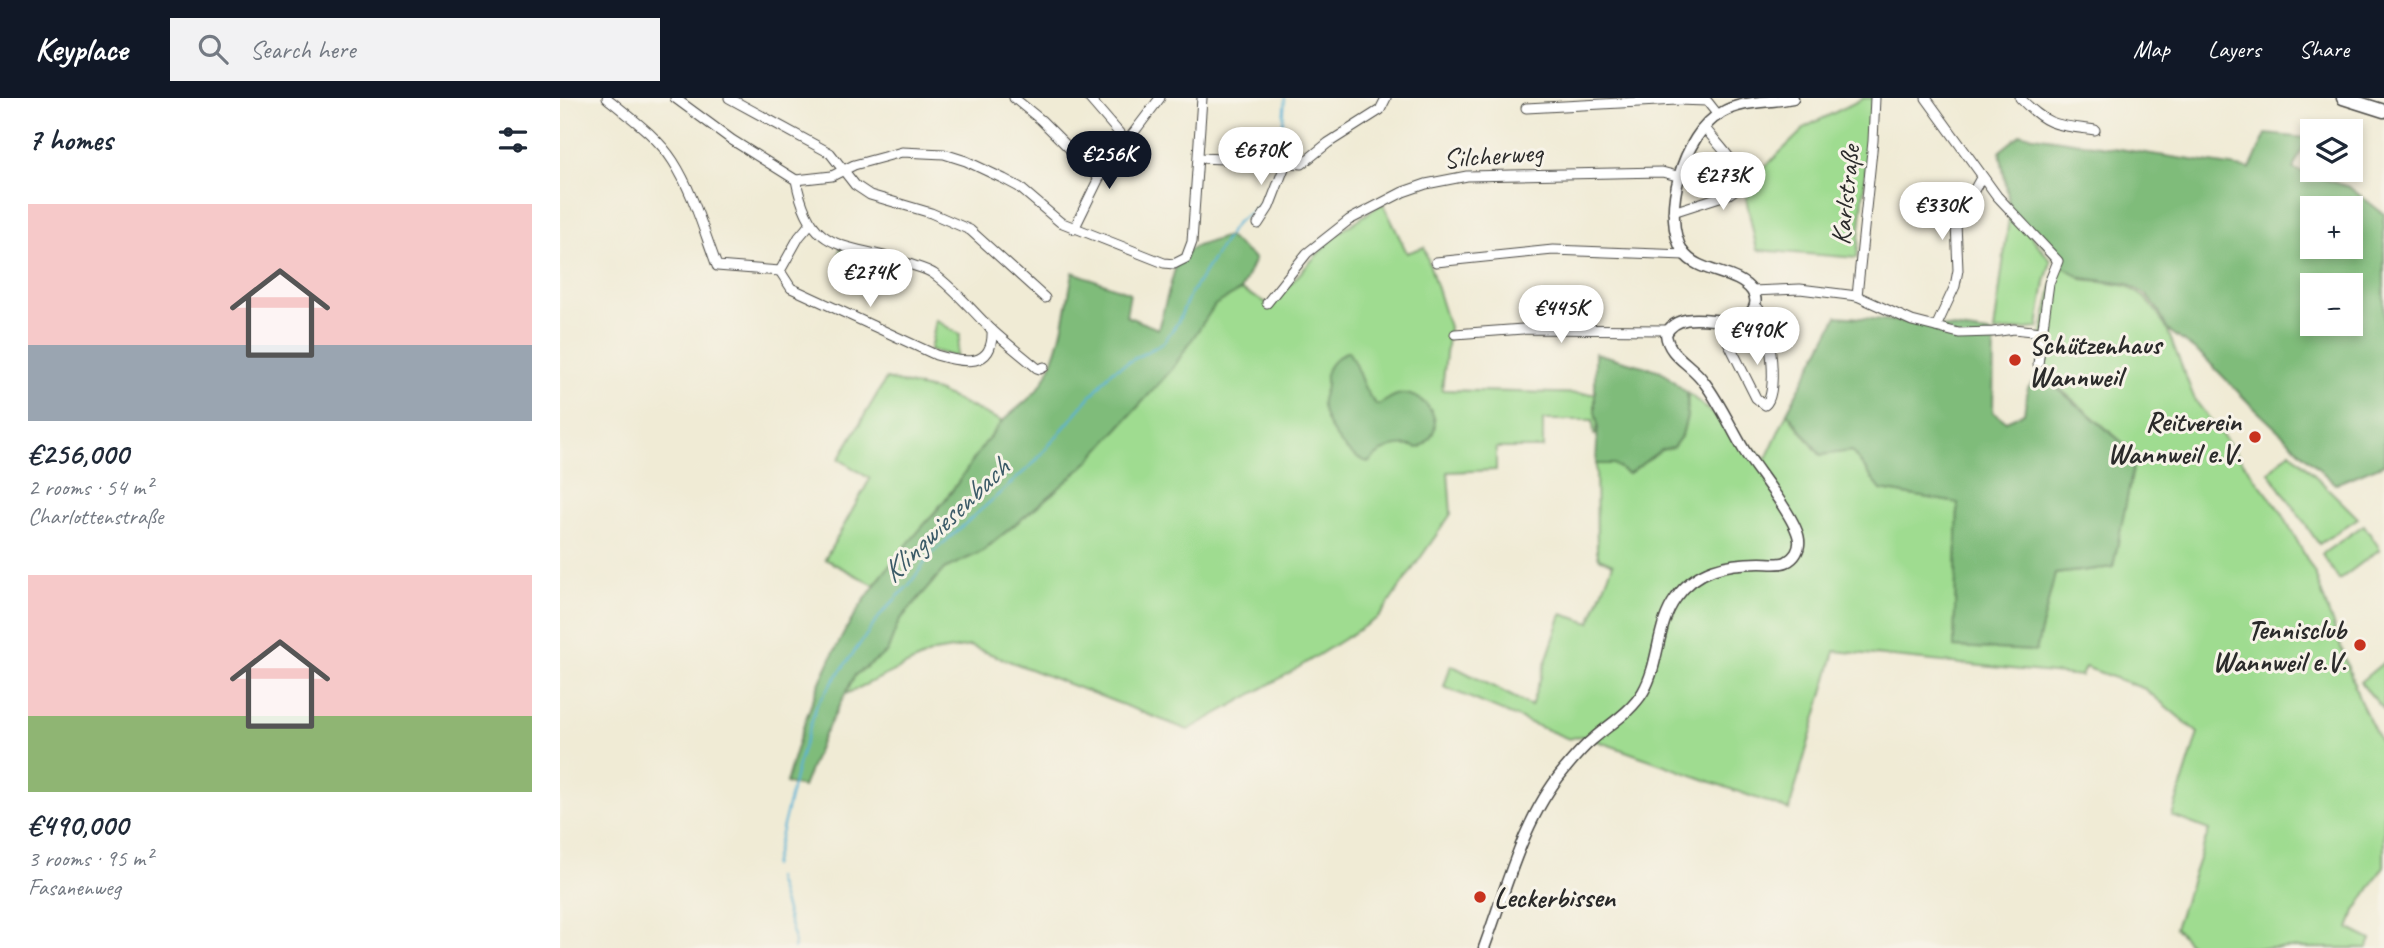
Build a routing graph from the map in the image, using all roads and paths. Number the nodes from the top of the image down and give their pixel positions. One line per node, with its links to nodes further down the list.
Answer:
1 (607, 98): 34 (street)
2 (729, 98): 23 (street)
3 (1014, 98): 26 (street)
4 (1089, 98): 20 (street)
5 (1160, 98): 20 (street)
6 (1202, 98): 21 (street)
7 (1386, 98): 22 (street)
8 (1793, 98): 17 (street)
9 (1875, 98): 36 (street, Karlstraße)
10 (1926, 98): 24 (street)
11 (2020, 98): 19 (street)
12 (2343, 98): 16 (main road)
13 (679, 99): 27 (street)
14 (1558, 102): 15 (street); 17 (street)
15 (1526, 108)
16 (2384, 111)
17 (1718, 115): 18 (street)
18 (1705, 128): 25 (street); 28 (street)
19 (2095, 130)
20 (1127, 142): 26 (street)
21 (1199, 158): 22 (street); 31 (street)
22 (1286, 163): 30 (street)
23 (843, 171): 27 (street); 31 (street); 37 (street)
24 (1982, 176): 41 (street); 44 (street)
25 (1681, 177): 28 (street); 38 (street, Silcherweg)
26 (1099, 178): 31 (street)
27 (796, 180): 29 (street)
28 (1672, 212): 32 (street)
29 (810, 224): 34 (street); 42 (street)
30 (1258, 224)
31 (1074, 229)
32 (1685, 254): 33 (street); 35 (street)
33 (1436, 262)
34 (780, 271): 42 (street)
35 (1752, 290): 36 (street); 39 (street)
36 (1857, 296): 41 (street)
37 (1045, 298)
38 (1267, 303)
39 (1755, 305): 40 (street); 40 (street)
40 (1718, 322): 43 (street)
41 (1936, 327): 44 (street)
42 (992, 330): 47 (street)
43 (1667, 330): 45 (street); 48 (street)
44 (2042, 332): 46 (street)
45 (1455, 334)
46 (2038, 364)
47 (1044, 367)
48 (1484, 948)

